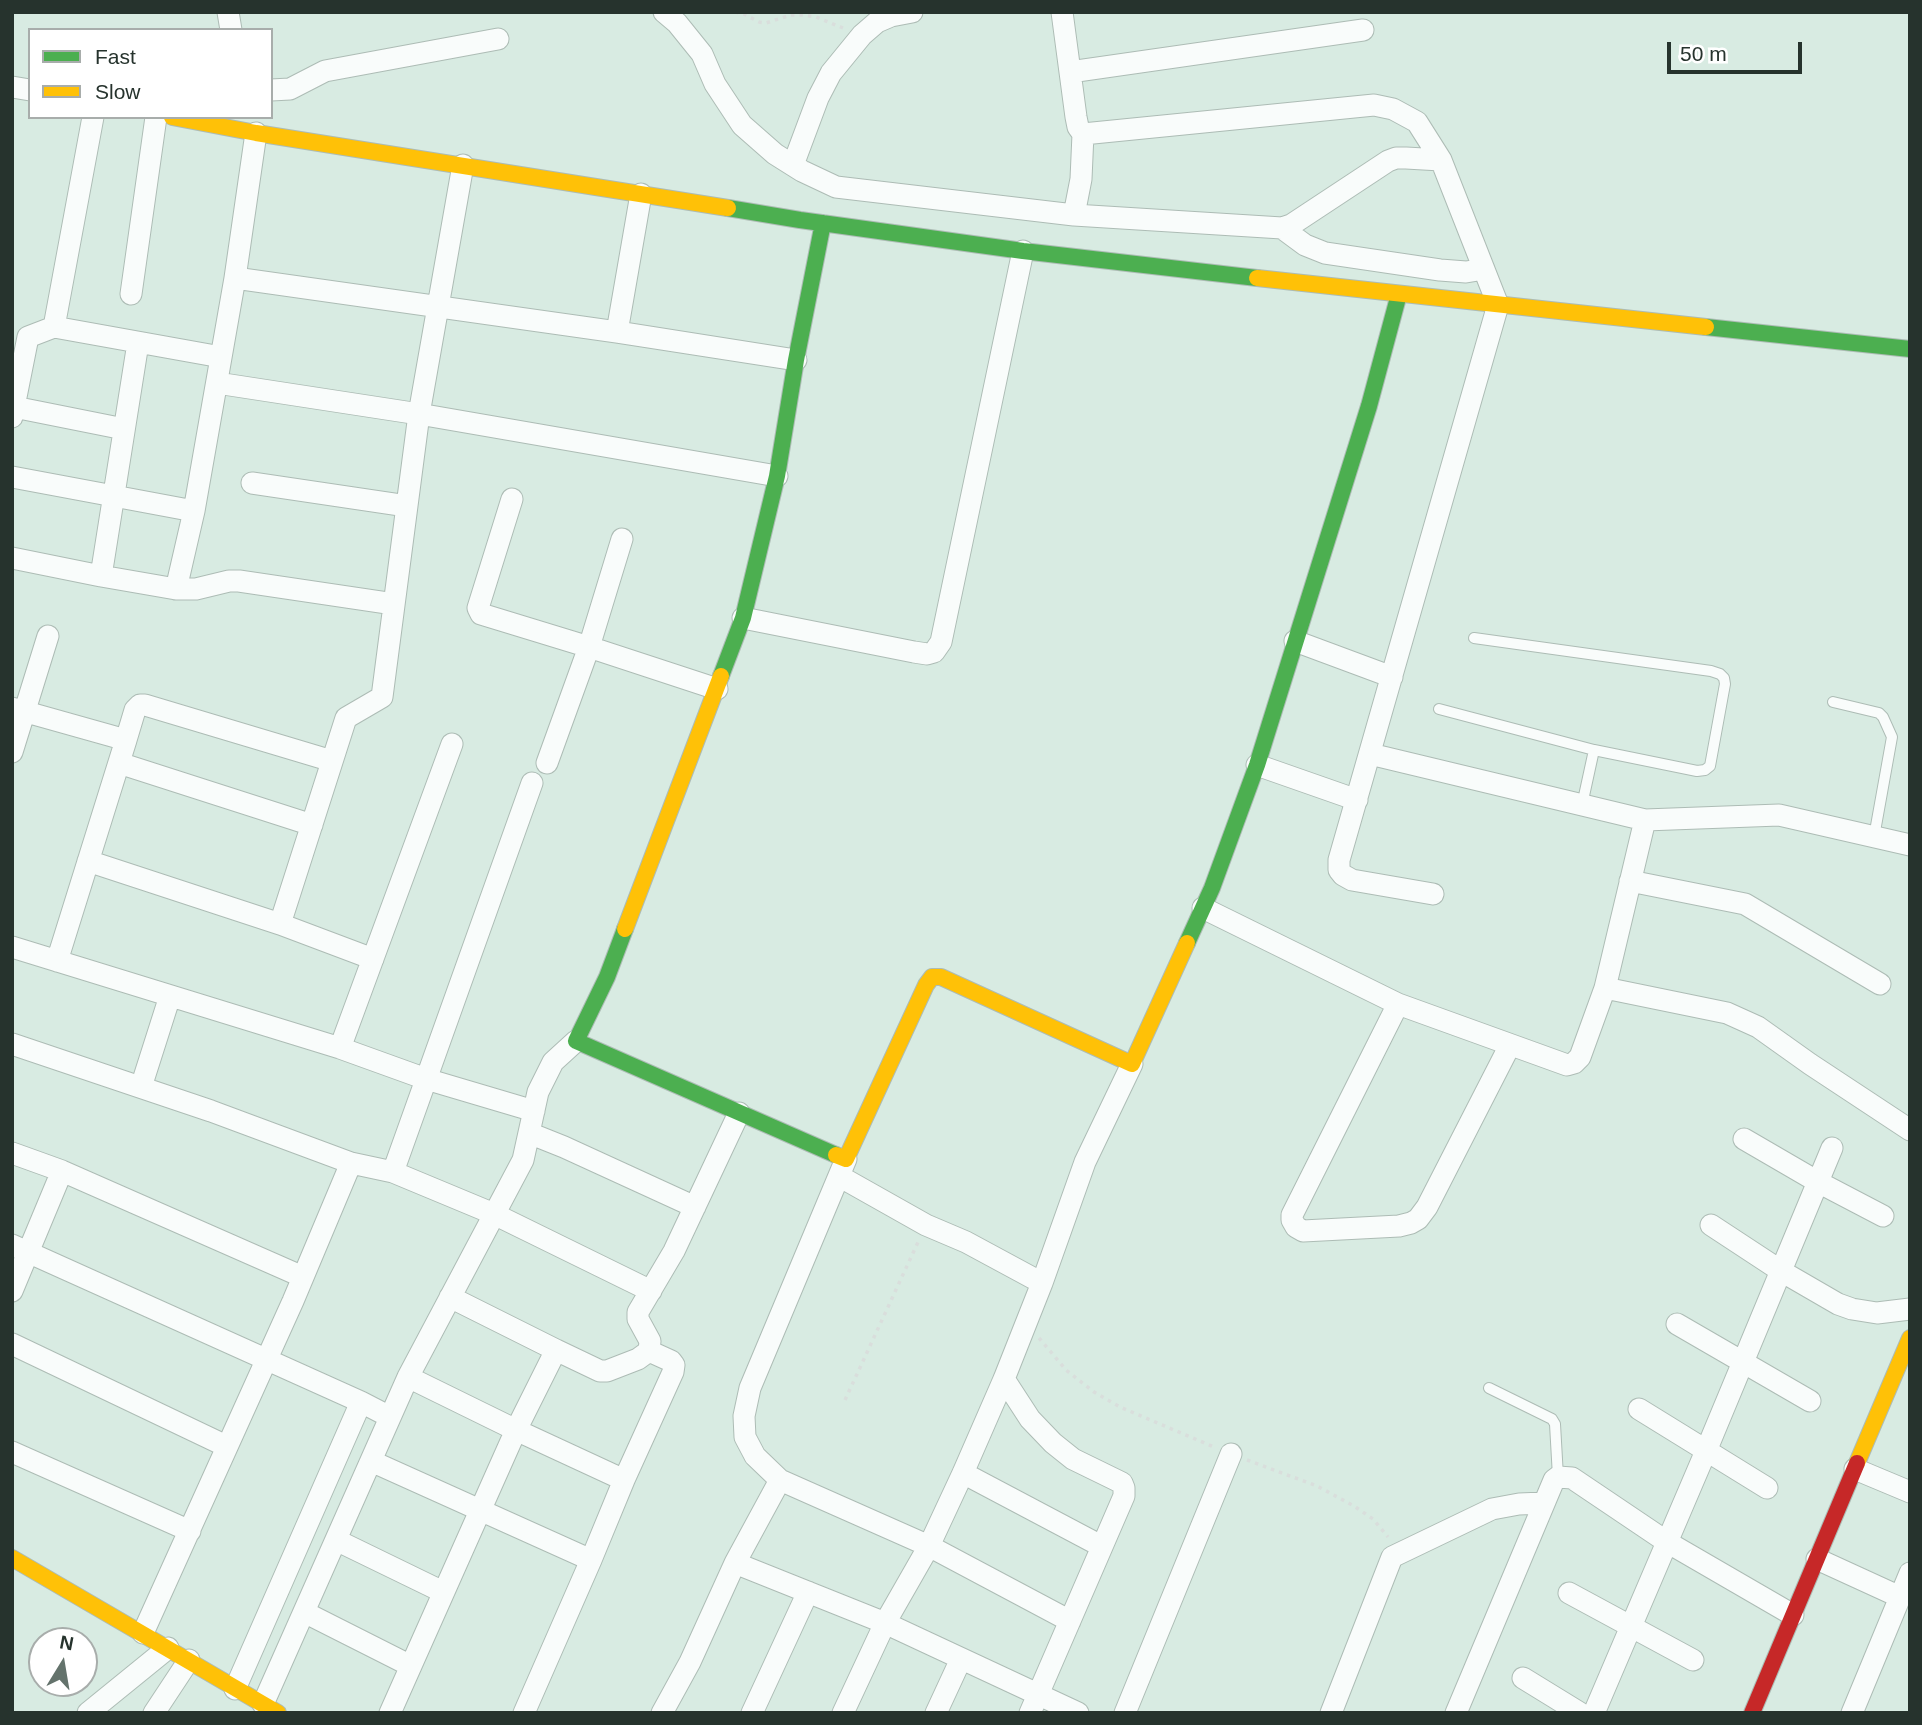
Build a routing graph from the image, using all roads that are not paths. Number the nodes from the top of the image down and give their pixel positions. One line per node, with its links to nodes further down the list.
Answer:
1 (664, 12): 15 (street)
2 (912, 12): 15 (street)
3 (1062, 12): 6 (street)
4 (1363, 30): 6 (street)
5 (498, 39): 7 (street)
6 (1070, 72): 12 (street)
7 (273, 90)
8 (93, 119): 28 (street)
9 (156, 119): 24 (street)
10 (182, 119): 11 (street)
11 (256, 133): 14 (street); 23 (street)
12 (1083, 134): 13 (street); 18 (street)
13 (1441, 160): 20 (street); 22 (street)
14 (463, 165): 17 (street); 27 (street)
15 (793, 165): 16 (street)
16 (836, 187): 18 (street); 19 (street)
17 (641, 194): 19 (street); 29 (street)
18 (1074, 215): 20 (street)
19 (827, 224): 21 (street); 33 (street)
20 (1282, 228): 22 (street)
21 (1023, 251): 25 (street); 50 (street)
22 (1484, 269): 26 (street)
23 (235, 278): 27 (street); 32 (street)
24 (131, 294)
25 (1399, 294): 26 (street); 53 (street)
26 (1498, 305): 31 (street); 55 (street)
27 (438, 306): 29 (street); 36 (street)
28 (54, 327): 30 (street); 35 (street)
29 (617, 332): 33 (street)
30 (138, 342): 32 (street); 37 (street)
31 (1910, 349)
32 (220, 357): 34 (street)
33 (796, 360): 38 (street)
34 (217, 383): 36 (street); 44 (street)
35 (13, 412): 37 (street)
36 (419, 414): 38 (street); 43 (street)
37 (124, 429): 41 (street)
38 (776, 476): 50 (street)
39 (12, 477): 41 (street)
40 (252, 483): 43 (street)
41 (114, 497): 44 (street); 47 (street)
42 (512, 499): 54 (street)
43 (407, 506): 49 (street)
44 (194, 511): 48 (street)
45 (622, 539): 54 (street)
46 (12, 558): 47 (street)
47 (101, 576): 48 (street)
48 (176, 589): 49 (street)
49 (394, 604): 65 (street)
50 (743, 618): 56 (street)
51 (48, 636): 59 (street)
52 (1474, 638): 62 (lane)
53 (1295, 641): 55 (street); 68 (street)
54 (589, 647): 56 (street); 67 (street)
55 (1392, 677): 64 (street)
56 (717, 689): 88 (street)
57 (1833, 702): 74 (lane)
58 (1439, 709): 62 (lane)
59 (19, 710): 60 (street); 63 (street)
60 (126, 740): 65 (street); 66 (street)
61 (453, 744): 82 (street)
62 (1594, 750): 71 (lane)
63 (12, 752)
64 (1370, 754): 70 (street); 71 (street)
65 (332, 761): 73 (street)
66 (119, 763): 73 (street); 76 (street)
67 (547, 763)
68 (1257, 765): 70 (street); 78 (street)
69 (532, 783): 93 (street)
70 (1357, 800): 79 (street)
71 (1582, 805): 72 (street)
72 (1645, 820): 74 (street); 77 (street)
73 (312, 825): 80 (street)
74 (1874, 837): 75 (street)
75 (1910, 845)
76 (88, 861): 80 (street); 83 (street)
77 (1630, 880): 84 (street); 85 (street)
78 (1211, 890): 87 (street); 92 (street)
79 (1433, 894)
80 (281, 924): 82 (street)
81 (12, 947): 83 (street)
82 (373, 959): 91 (street)
83 (57, 961): 86 (street)
84 (1880, 984)
85 (1605, 988): 90 (street); 97 (street)
86 (170, 996): 91 (street); 94 (street)
87 (1398, 1004): 90 (street); 90 (street)
88 (576, 1041): 95 (street); 96 (street)
89 (12, 1044): 94 (street)
90 (1510, 1045)
91 (340, 1048): 93 (street)
92 (1132, 1064): 103 (street); 114 (street)
93 (426, 1079): 95 (street); 105 (street)
94 (141, 1087): 102 (street)
95 (534, 1111): 98 (street)
96 (739, 1113): 103 (street); 107 (street)
97 (1910, 1130)
98 (529, 1133): 107 (street); 108 (street)
99 (1744, 1139): 106 (street)
100 (1832, 1148): 106 (street)
101 (12, 1153): 104 (street)
102 (351, 1163): 105 (street); 113 (street)
103 (842, 1168): 114 (street); 143 (street)
104 (62, 1171): 111 (street); 113 (street)
105 (393, 1172): 108 (street)
106 (1818, 1182): 109 (street); 112 (street)
107 (695, 1208): 116 (street)
108 (494, 1214): 116 (street); 117 (street)
109 (1883, 1216)
110 (1712, 1225): 112 (street)
111 (21, 1248): 115 (street); 124 (street)
112 (1781, 1271): 118 (street); 125 (street)
113 (303, 1277): 124 (street)
114 (1042, 1283): 127 (street)
115 (12, 1291)
116 (651, 1291): 123 (street)
117 (450, 1297): 122 (street); 126 (street)
118 (1910, 1309)
119 (1677, 1324): 125 (street)
120 (1910, 1338): 139 (street)
121 (12, 1344): 134 (street)
122 (556, 1350): 123 (street); 133 (street)
123 (649, 1351): 142 (street)
124 (266, 1361): 130 (street); 134 (street)
125 (1744, 1362): 129 (street); 135 (street)
126 (408, 1377): 132 (street); 133 (street)
127 (1004, 1379): 140 (street); 152 (street)
128 (1489, 1388): 141 (lane)
129 (1810, 1401)
130 (361, 1402): 132 (street); 174 (street)
131 (1639, 1409): 135 (street)
132 (390, 1417): 138 (street)
133 (516, 1430): 142 (street); 147 (street)
134 (226, 1446): 148 (street)
135 (1706, 1451): 144 (street); 150 (street)
136 (12, 1452): 148 (street)
137 (1231, 1454): 185 (street)
138 (371, 1461): 147 (street); 149 (street)
139 (1855, 1469): 145 (street); 154 (street)
140 (963, 1473): 151 (street); 152 (street)
141 (1558, 1477): 146 (street); 150 (street)
142 (624, 1480): 155 (street)
143 (780, 1480): 151 (street); 156 (street)
144 (1767, 1488)
145 (1910, 1492)
146 (1544, 1503): 186 (street); 187 (street)
147 (481, 1511): 155 (street); 158 (street)
148 (190, 1531): 167 (street)
149 (336, 1541): 158 (street); 162 (street)
150 (1667, 1542): 163 (street); 166 (street)
151 (929, 1546): 164 (street); 165 (street)
152 (1101, 1546): 164 (street)
153 (12, 1558): 167 (street)
154 (1817, 1559): 161 (street); 163 (street)
155 (591, 1560): 179 (street)
156 (735, 1563): 159 (street); 180 (street)
157 (1910, 1573): 161 (street)
158 (443, 1592): 172 (street)
159 (807, 1592): 165 (street); 181 (street)
160 (1569, 1593): 166 (street)
161 (1900, 1597): 191 (street)
162 (304, 1612): 172 (street); 174 (street)
163 (1793, 1615): 190 (street)
164 (1070, 1621): 175 (street)
165 (885, 1623): 169 (street); 182 (street)
166 (1632, 1626): 171 (street); 189 (street)
167 (143, 1633): 168 (street)
168 (168, 1648): 170 (street); 176 (street)
169 (961, 1658): 175 (street); 183 (street)
170 (189, 1660): 174 (street); 177 (street)
171 (1693, 1660)
172 (411, 1666): 178 (street)
173 (1523, 1678): 188 (street)
174 (254, 1703)
175 (1034, 1704): 184 (street)
176 (88, 1713)
177 (154, 1713)
178 (390, 1713)
179 (524, 1713)
180 (662, 1713)
181 (752, 1713)
182 (843, 1713)
183 (936, 1713)
184 (1078, 1713)
185 (1125, 1713)
186 (1331, 1713)
187 (1456, 1713)
188 (1580, 1713)
189 (1594, 1713)
190 (1752, 1713)
191 (1852, 1713)

